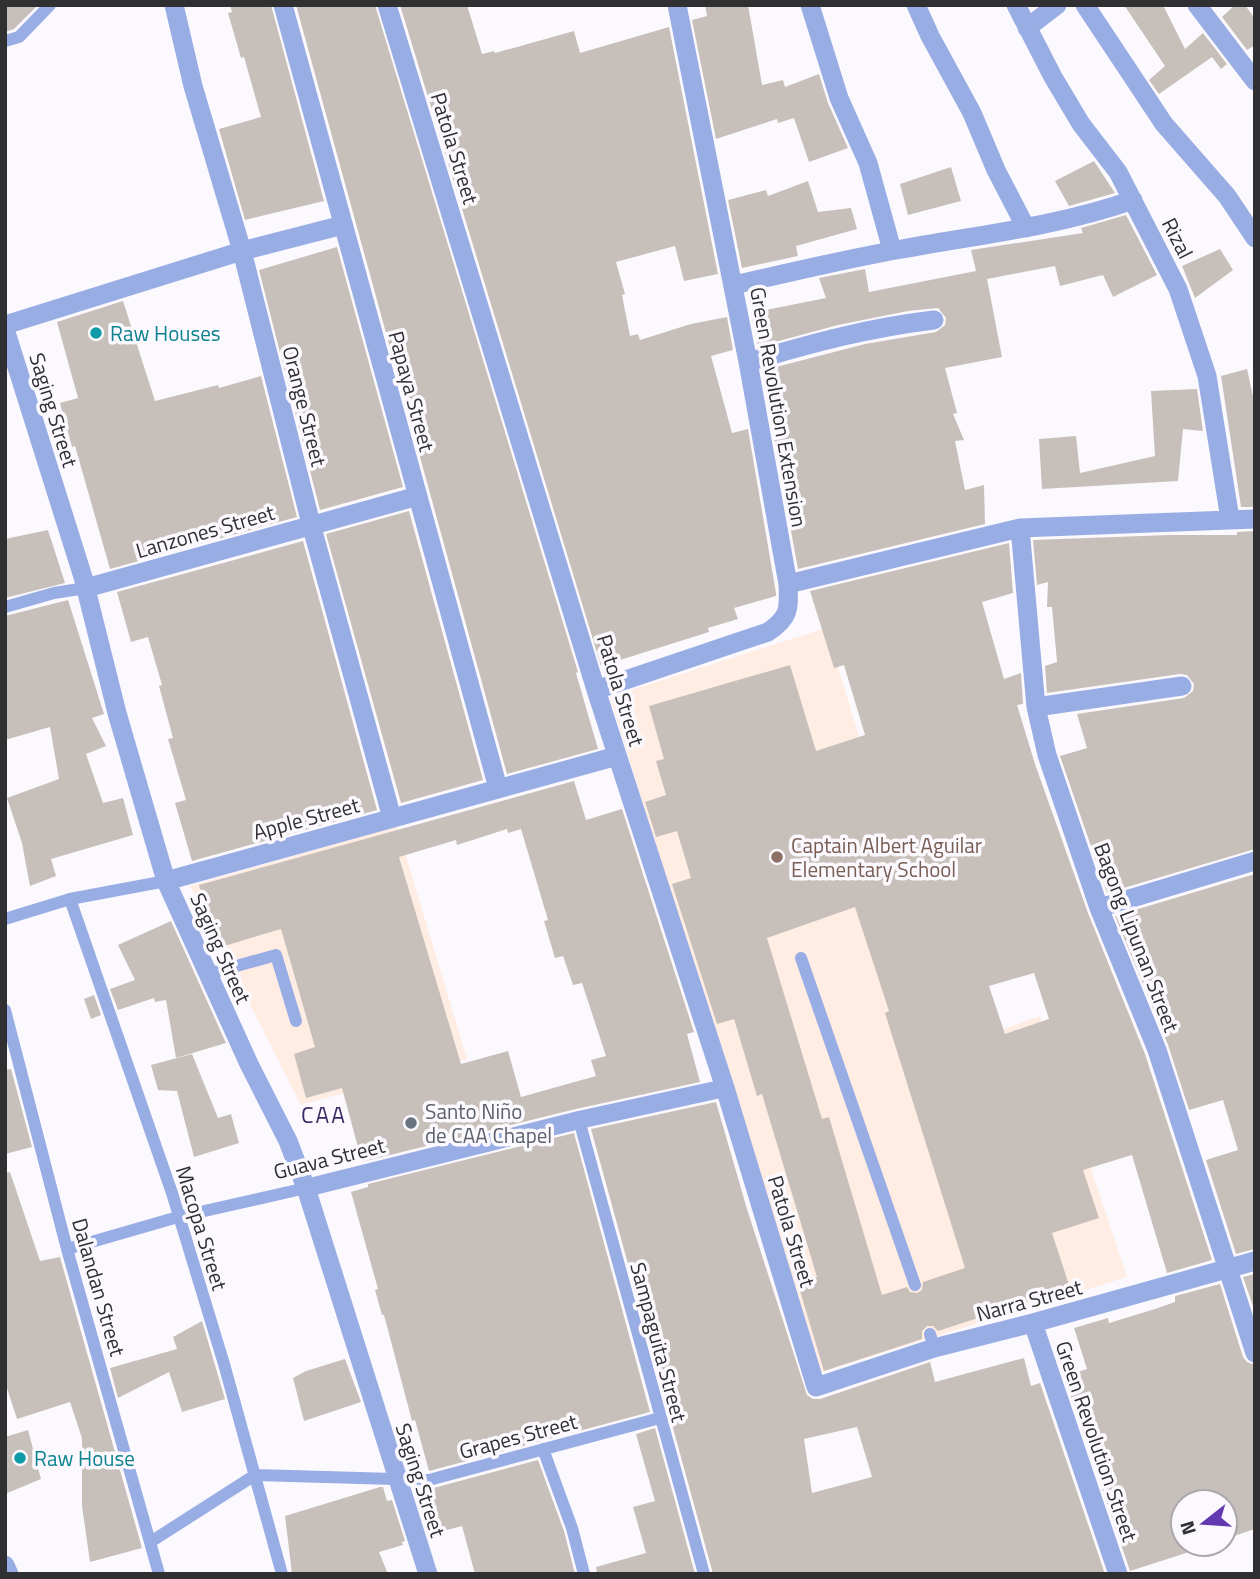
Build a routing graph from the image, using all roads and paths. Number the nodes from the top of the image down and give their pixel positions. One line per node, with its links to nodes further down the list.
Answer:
1 (50, 5): 13 (lane)
2 (174, 5): 20 (street, Orange Street)
3 (283, 5): 16 (street, Papaya Street)
4 (387, 5): 34 (street, Patola Street)
5 (677, 5): 21 (street, Green Revolution Extension)
6 (810, 5): 19 (street)
7 (916, 5): 17 (street)
8 (1016, 5): 12 (street, Rizal)
9 (1057, 5): 12 (street)
10 (1085, 5): 18 (street)
11 (1197, 5): 14 (street)
12 (1027, 28): 15 (street, Rizal)
13 (5, 41)
14 (1255, 81)
15 (1133, 200): 17 (street); 26 (street, Rizal)
16 (344, 225): 20 (street); 25 (street, Papaya Street)
17 (1026, 228): 19 (street)
18 (1255, 239)
19 (892, 250): 21 (street)
20 (242, 251): 23 (street); 28 (street, Orange Street)
21 (733, 285): 24 (street, Green Revolution Extension)
22 (934, 320): 24 (street)
23 (5, 327): 31 (street, Saging Street)
24 (748, 362): 30 (street, Green Revolution Extension)
25 (418, 496): 28 (street, Lanzones Street); 37 (street, Papaya Street)
26 (1230, 519): 27 (street); 29 (street)
27 (1255, 519)
28 (311, 524): 31 (street, Lanzones Street); 38 (street, Orange Street)
29 (1020, 528): 30 (street); 35 (street, Bagong Lipunan Street)
30 (788, 584): 34 (street, Green Revolution Extension)
31 (86, 588): 32 (lane, Lanzones Street); 40 (street, Saging Street)
32 (5, 607)
33 (1182, 686): 35 (street)
34 (596, 690): 36 (street, Patola Street)
35 (1036, 707): 42 (street, Bagong Lipunan Street)
36 (617, 755): 37 (street, Apple Street); 48 (street, Patola Street)
37 (498, 788): 38 (street, Apple Street)
38 (392, 818): 40 (street, Apple Street)
39 (1255, 861): 42 (street)
40 (166, 881): 41 (lane, Apple Street); 45 (street, Saging Street)
41 (70, 898): 43 (lane, Apple Street); 51 (lane, Macopa Street)
42 (1099, 908): 54 (street, Bagong Lipunan Street)
43 (5, 919)
44 (801, 958): 55 (lane)
45 (208, 974): 47 (lane); 50 (street, Saging Street)
46 (5, 1010): 52 (lane, Dalandan Street)
47 (296, 1021)
48 (725, 1088): 49 (street, Guava Street); 58 (street, Patola Street)
49 (579, 1120): 50 (street, Guava Street); 59 (lane, Sampaguita Street)
50 (306, 1188): 51 (lane, Guava Street); 62 (street, Saging Street)
51 (178, 1217): 52 (lane, Guava Street); 61 (lane, Macopa Street)
52 (67, 1249): 63 (lane, Dalandan Street)
53 (1255, 1261): 54 (street, Narra Street)
54 (1226, 1267): 56 (street, Narra Street); 57 (street, Bagong Lipunan Street)
55 (915, 1285)
56 (1033, 1323): 58 (street, Narra Street); 71 (street, Green Revolution Street)
57 (1255, 1353)
58 (816, 1387)
59 (660, 1418): 60 (lane, Grapes Street); 70 (lane, Sampaguita Street)
60 (543, 1449): 62 (lane, Grapes Street); 69 (lane)
61 (255, 1475): 62 (lane, Grapes Street); 63 (lane); 67 (lane, Macopa Street)
62 (396, 1477): 68 (street, Saging Street)
63 (152, 1541): 66 (lane, Dalandan Street)
64 (5, 1565): 65 (street)
65 (9, 1574)
66 (159, 1574)
67 (282, 1574)
68 (428, 1574)
69 (584, 1574)
70 (704, 1574)
71 (1118, 1574)

